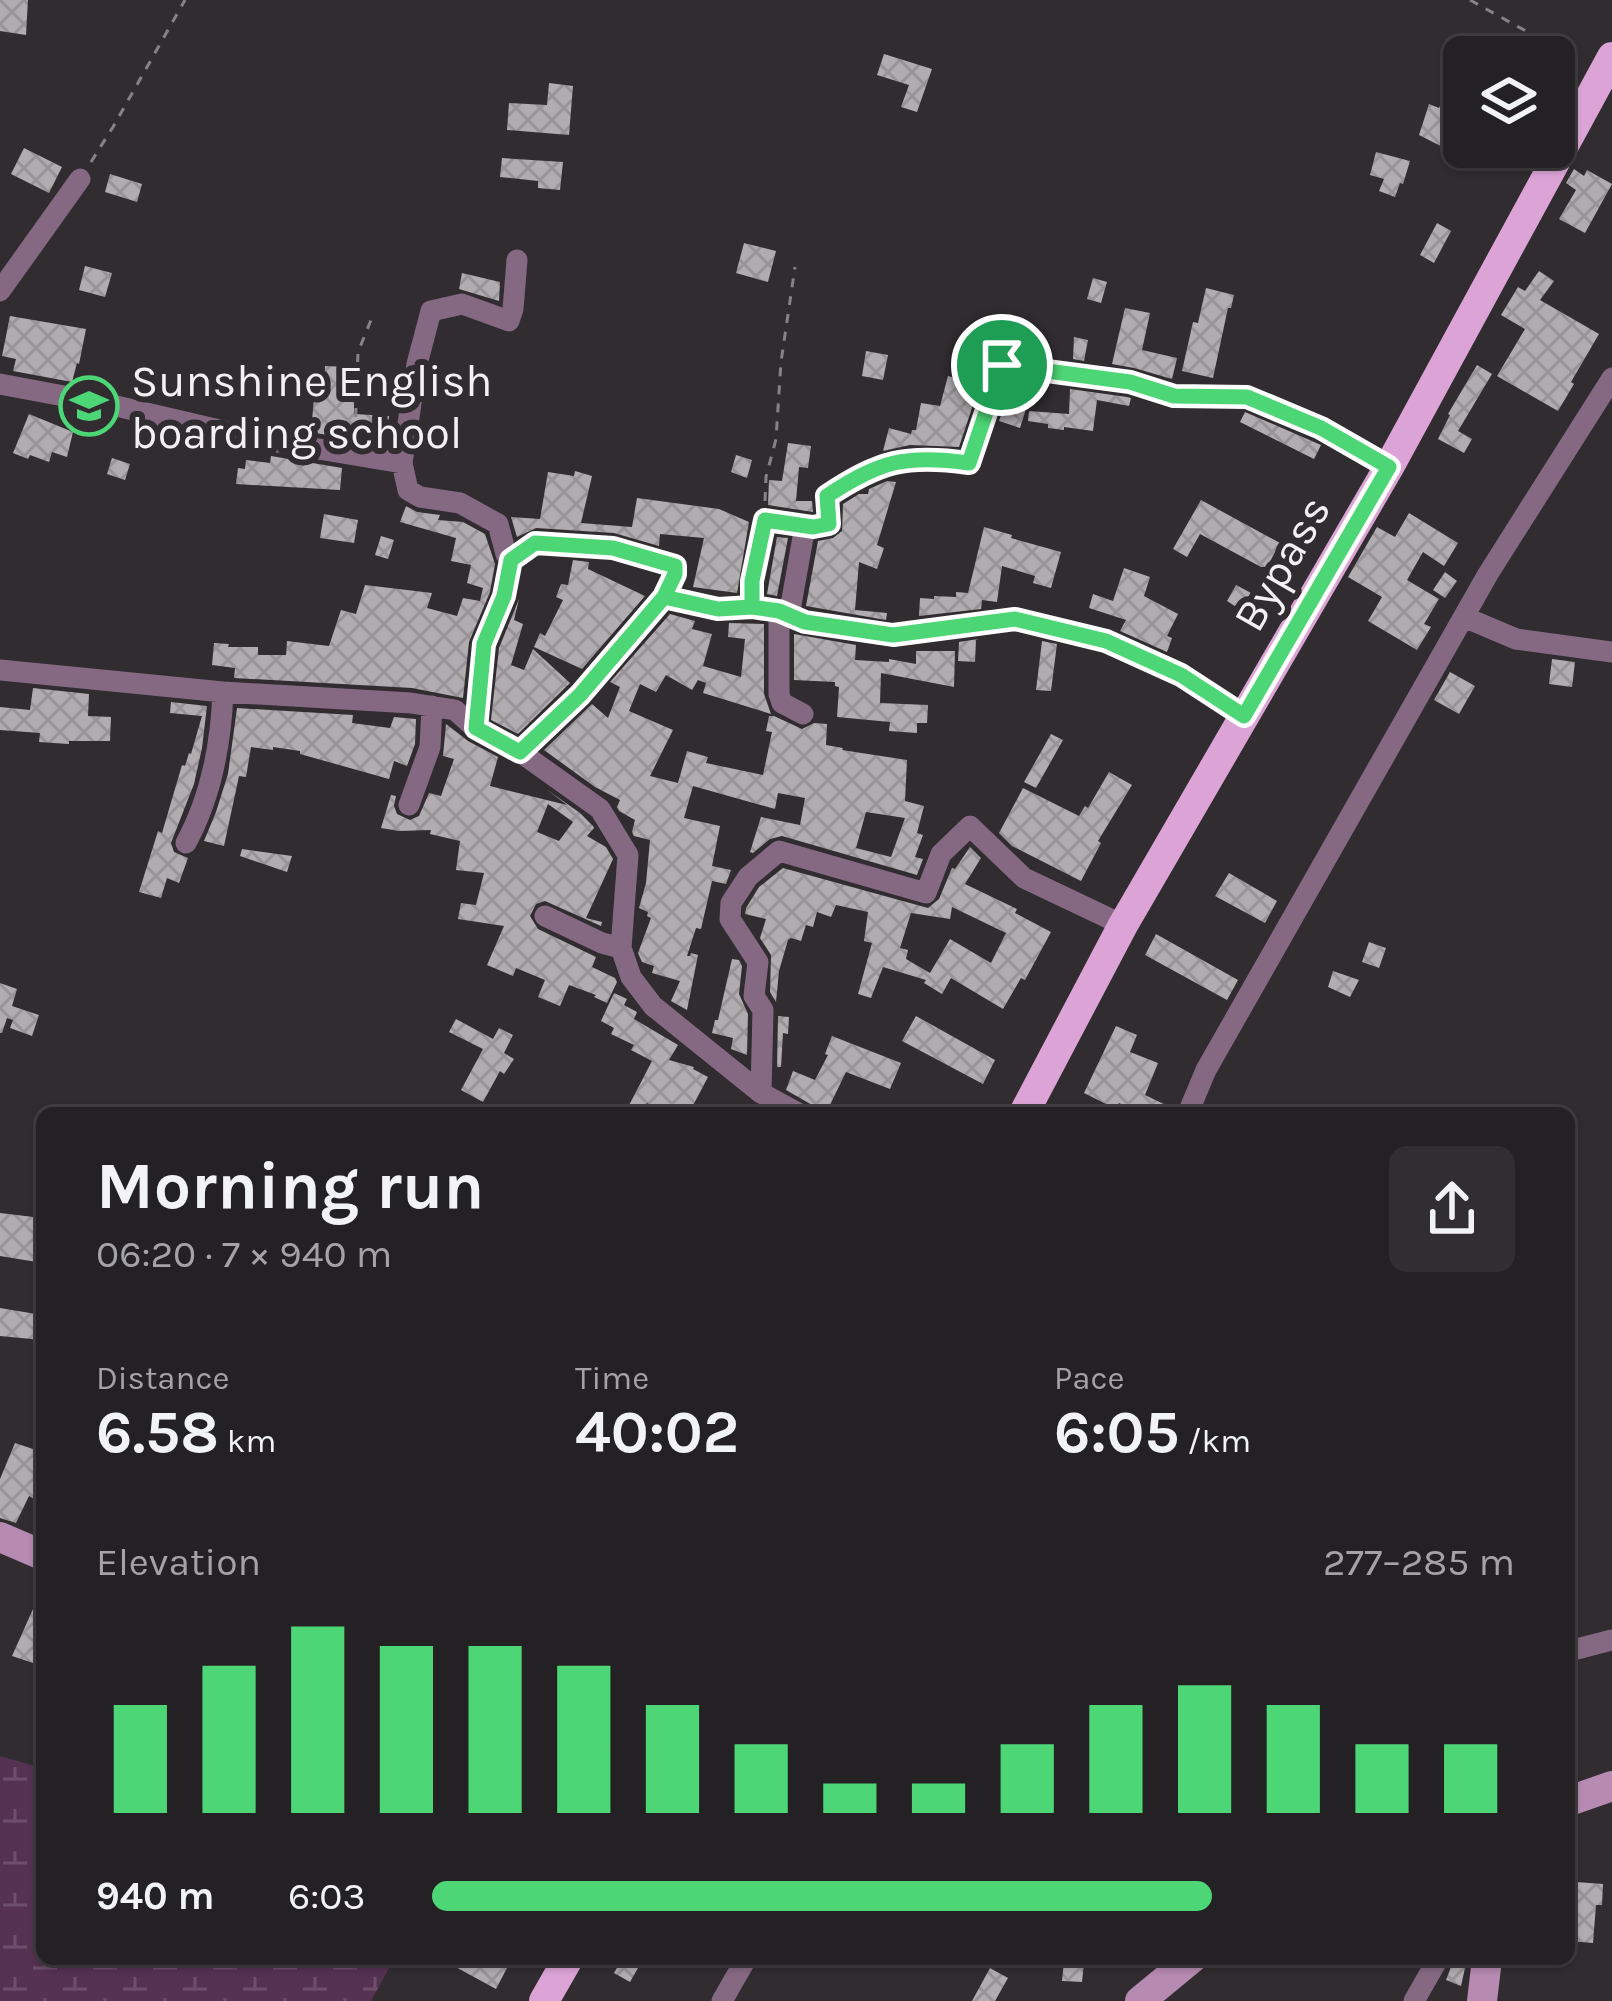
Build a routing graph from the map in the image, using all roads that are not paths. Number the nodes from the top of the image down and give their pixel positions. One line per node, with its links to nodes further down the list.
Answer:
1 (1607, 65): 8 (main road, Bypass)
2 (80, 178): 4 (street)
3 (517, 260): 7 (street)
4 (0, 291)
5 (1612, 378): 14 (street)
6 (0, 384): 7 (street)
7 (402, 463): 10 (street)
8 (1389, 467): 9 (street); 20 (main road, Bypass)
9 (806, 526): 12 (street); 13 (street)
10 (511, 560): 11 (street); 21 (street)
11 (664, 597): 12 (street); 22 (street)
12 (752, 607): 13 (street)
13 (784, 614): 19 (street); 20 (street)
14 (1464, 617): 15 (street); 31 (street)
15 (1612, 652)
16 (0, 670): 17 (street)
17 (223, 692): 18 (street); 24 (street)
18 (432, 706): 21 (street); 23 (street)
19 (803, 714)
20 (1244, 716): 26 (main road, Bypass)
21 (476, 728): 22 (street)
22 (520, 752): 27 (street)
23 (410, 805)
24 (186, 843)
25 (545, 916): 27 (street)
26 (1123, 926): 28 (street); 30 (main road, Bypass)
27 (621, 948): 28 (street)
28 (761, 1093): 29 (street)
29 (787, 1107)
30 (1027, 1107)
31 (1191, 1107)
32 (0, 1537): 33 (main road)
33 (36, 1552)
34 (1612, 1640): 35 (street)
35 (1575, 1650)
36 (1612, 1786): 37 (main road)
37 (1575, 1799)
38 (565, 1965): 43 (main road)
39 (743, 1965): 44 (street)
40 (1184, 1965): 45 (main road)
41 (1435, 1965): 46 (street)
42 (1486, 1965): 47 (main road)
43 (544, 2001)
44 (722, 2001)
45 (1139, 2001)
46 (1414, 2001)
47 (1482, 2001)

